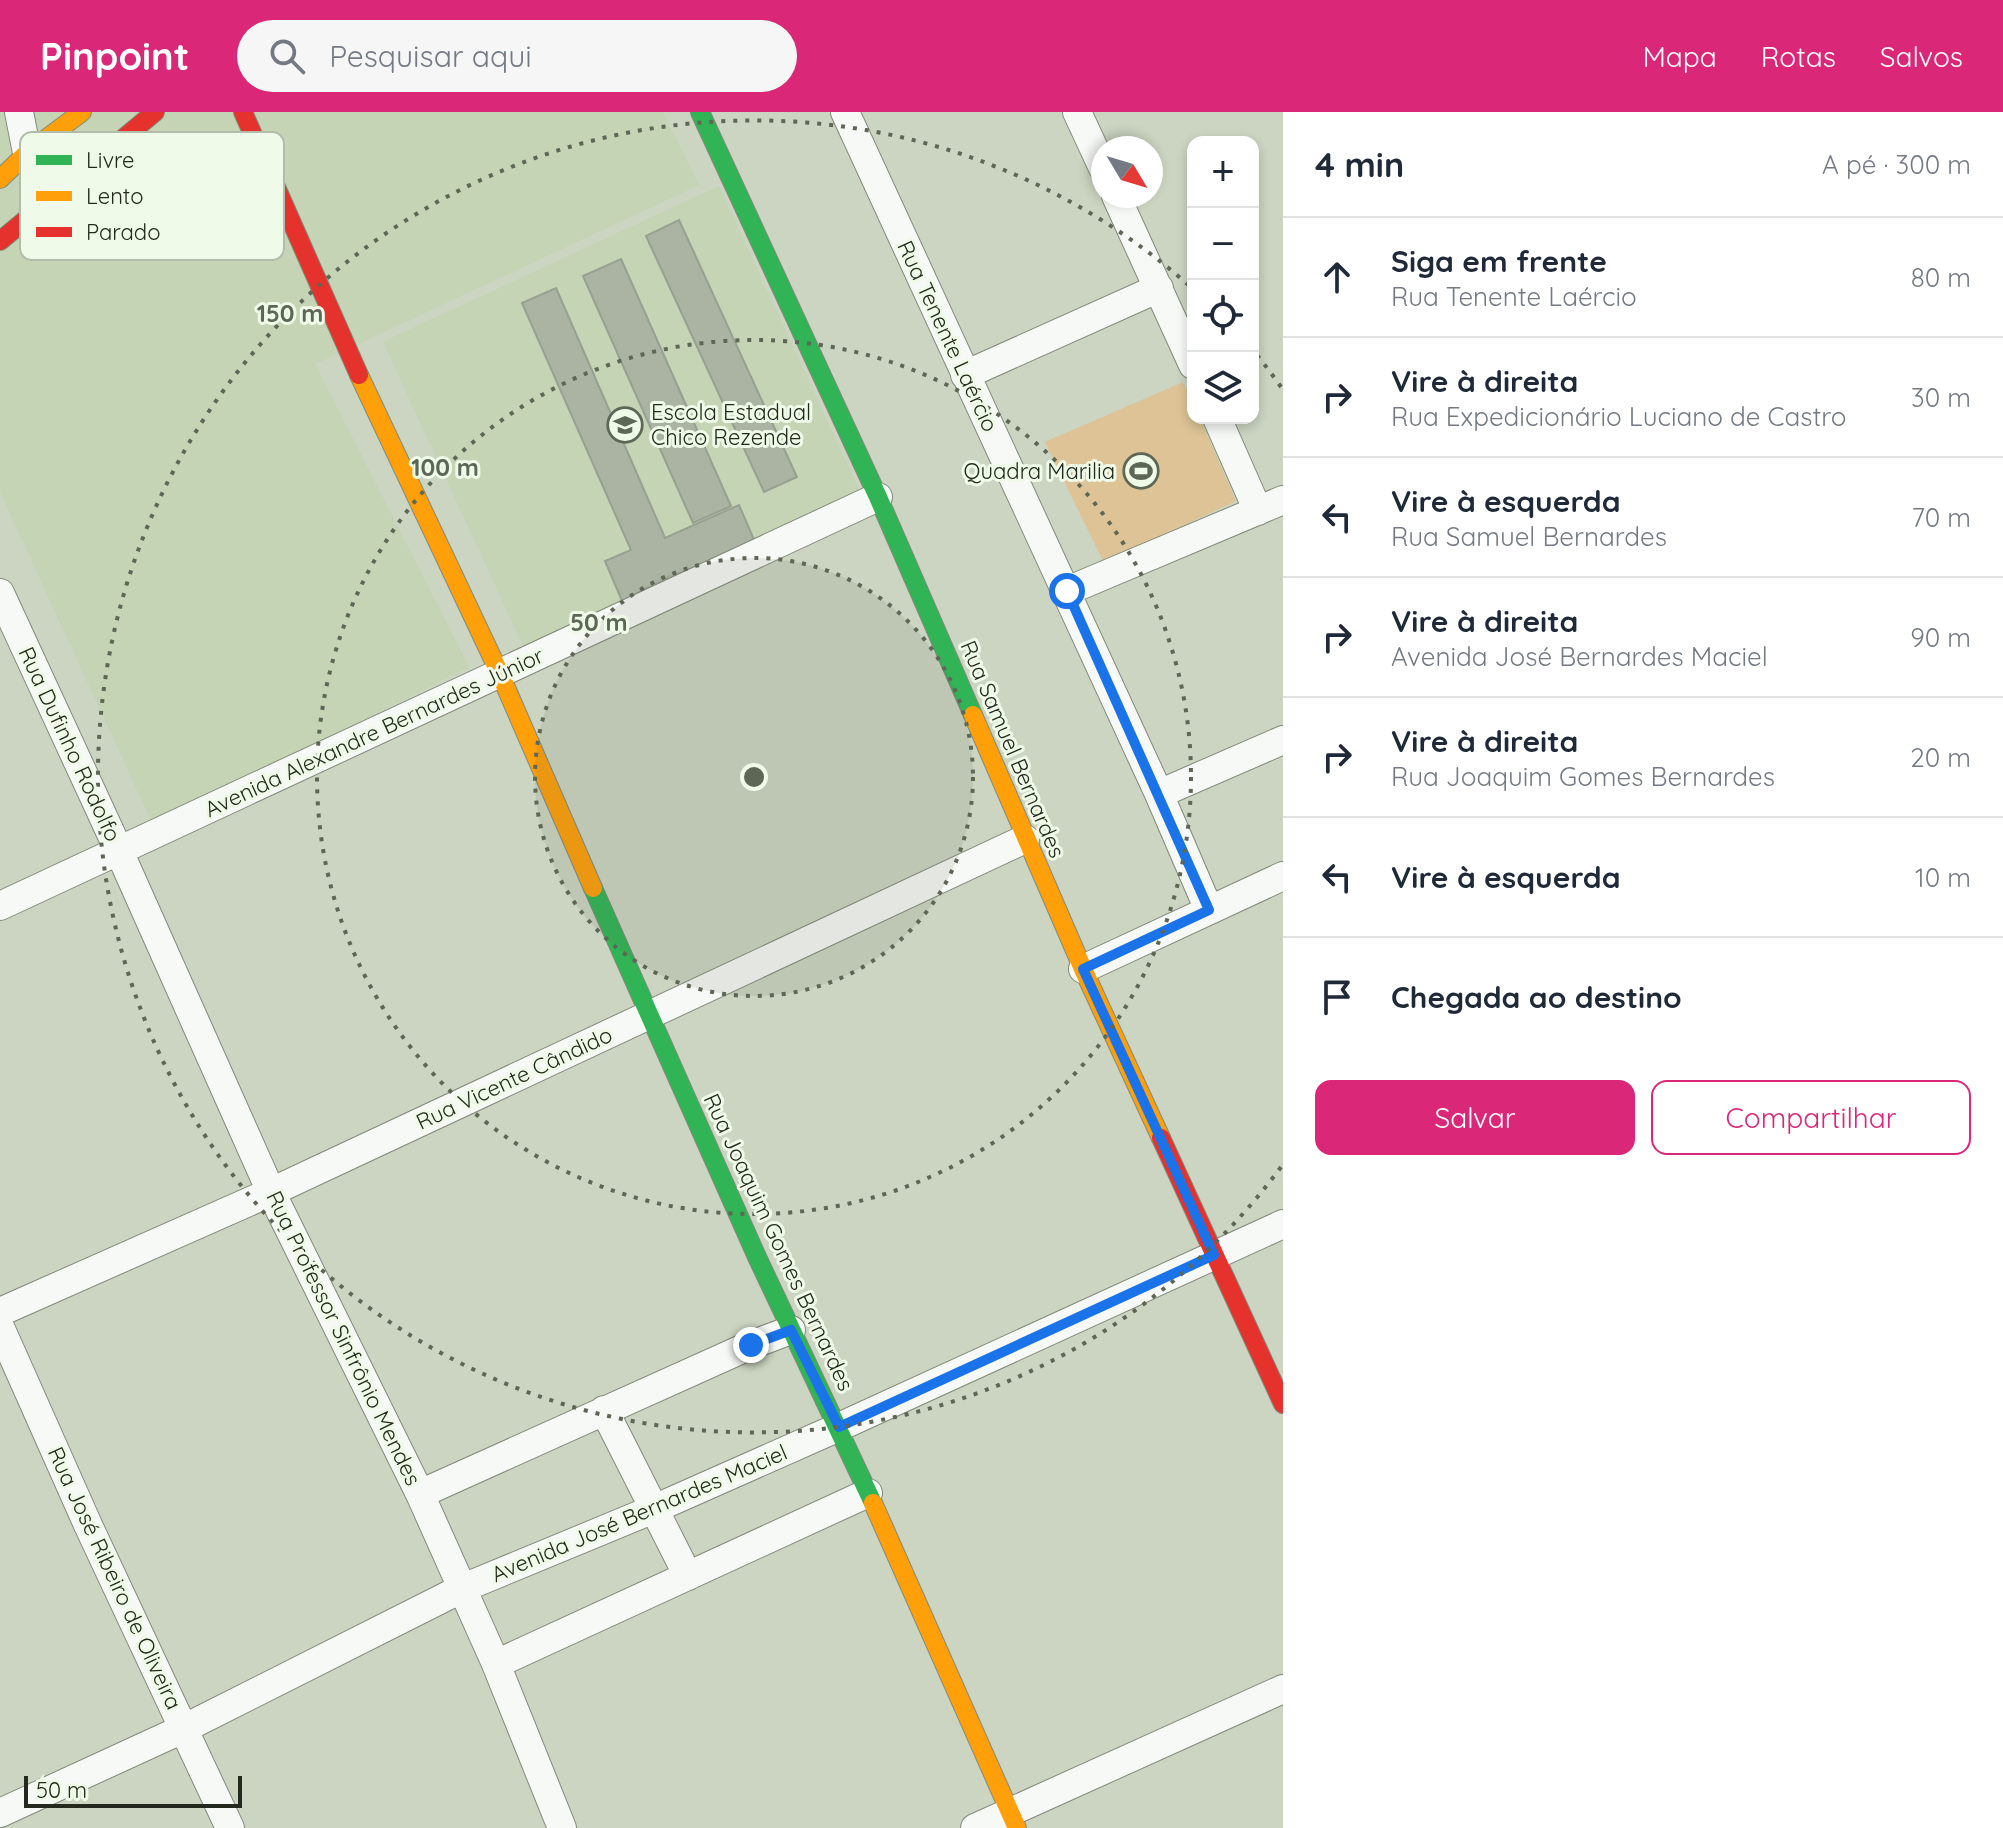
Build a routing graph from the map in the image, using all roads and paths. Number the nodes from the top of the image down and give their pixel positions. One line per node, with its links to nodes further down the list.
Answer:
1 (19, 112): 8 (street)
2 (82, 112): 9 (street)
3 (155, 112): 10 (street)
4 (243, 112): 11 (street, Rua Joaquim Gomes Bernardes)
5 (700, 112): 23 (street, Rua Samuel Bernardes)
6 (845, 112): 21 (street, Rua Tenente Laércio)
7 (1077, 112): 12 (street)
8 (23, 132)
9 (55, 132)
10 (131, 132)
11 (252, 132)
12 (1091, 142)
13 (20, 160): 14 (street)
14 (0, 179)
15 (284, 205): 27 (street, Rua Joaquim Gomes Bernardes)
16 (1122, 208): 19 (street)
17 (20, 224): 18 (street)
18 (0, 241)
19 (1159, 288): 20 (street); 21 (street)
20 (1187, 352)
21 (965, 375): 25 (street, Rua Tenente Laércio)
22 (1221, 424): 24 (street)
23 (878, 497): 27 (street, Avenida Alexandre Bernardes Júnior); 30 (street, Rua Samuel Bernardes)
24 (1270, 505): 25 (street)
25 (1067, 591): 29 (street, Rua Tenente Laércio)
26 (0, 593): 31 (street, Rua Dufinho Rodolfo)
27 (500, 674): 31 (street, Avenida Alexandre Bernardes Júnior); 36 (street, Rua Joaquim Gomes Bernardes)
28 (1283, 740): 29 (street)
29 (1159, 794): 34 (street, Rua Tenente Laércio)
30 (1025, 839): 35 (street, Rua Samuel Bernardes); 36 (street, Rua Vicente Cândido)
31 (119, 851): 33 (street, Avenida Alexandre Bernardes Júnior); 37 (street, Rua Professor Sinfrônio Mendes)
32 (1283, 876): 34 (street)
33 (0, 906)
34 (1209, 910): 35 (street)
35 (1083, 969): 39 (street, Rua Samuel Bernardes)
36 (648, 1015): 37 (street, Rua Vicente Cândido); 42 (street, Rua Joaquim Gomes Bernardes)
37 (271, 1192): 40 (street, Rua Vicente Cândido); 47 (street, Rua Professor Sinfrônio Mendes)
38 (1283, 1224): 39 (street, Avenida José Bernardes Maciel)
39 (1214, 1255): 43 (street, Rua Samuel Bernardes); 45 (street, Avenida José Bernardes Maciel)
40 (0, 1312)
41 (0, 1327): 53 (street, Rua José Ribeiro de Oliveira)
42 (791, 1330): 44 (street); 45 (street, Rua Joaquim Gomes Bernardes)
43 (1283, 1404)
44 (604, 1410): 47 (street); 48 (street)
45 (839, 1427): 46 (street, Rua Joaquim Gomes Bernardes); 48 (street, Avenida José Bernardes Maciel)
46 (868, 1493): 49 (street); 55 (street, Rua Joaquim Gomes Bernardes)
47 (420, 1494): 50 (street, Rua Professor Sinfrônio Mendes)
48 (654, 1509): 49 (street); 50 (street, Avenida José Bernardes Maciel)
49 (688, 1576): 51 (street)
50 (463, 1588): 51 (street, Rua Professor Sinfrônio Mendes); 53 (street, Avenida José Bernardes Maciel)
51 (496, 1664): 57 (street, Rua Professor Sinfrônio Mendes)
52 (1283, 1689): 55 (street)
53 (185, 1728): 54 (street, Avenida José Bernardes Maciel); 56 (street, Rua José Ribeiro de Oliveira)
54 (0, 1813)
55 (1014, 1820): 58 (street)
56 (230, 1828)
57 (562, 1828)
58 (975, 1828)

